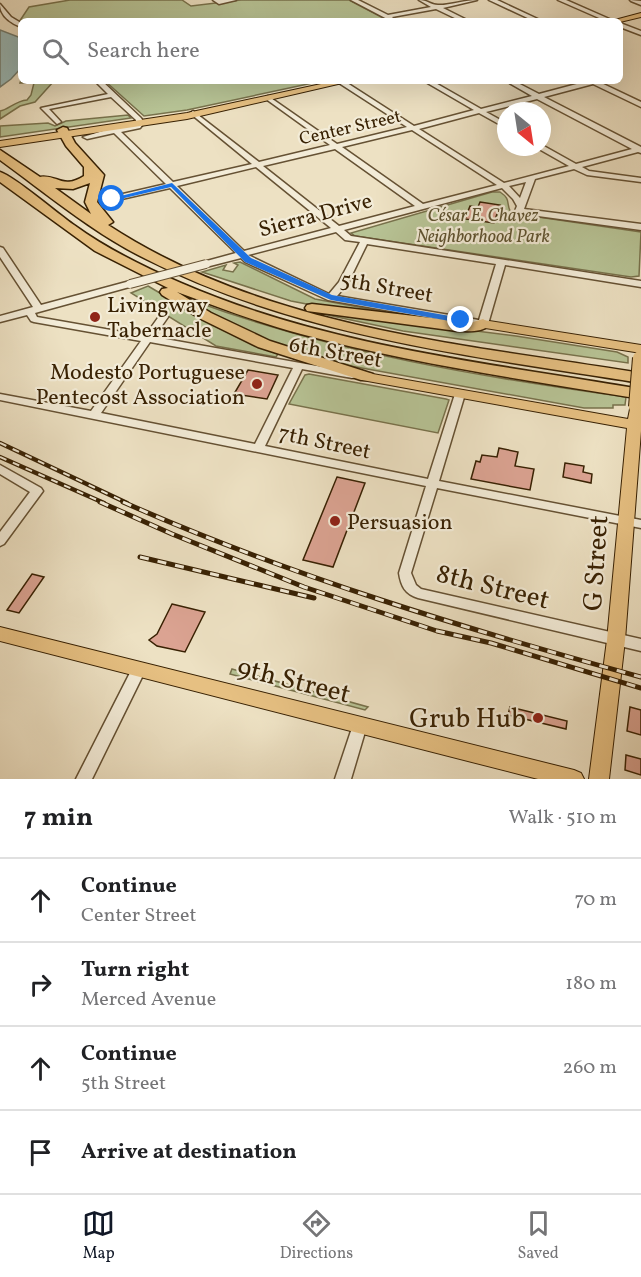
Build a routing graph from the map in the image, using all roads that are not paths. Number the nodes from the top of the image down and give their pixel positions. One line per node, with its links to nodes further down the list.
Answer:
1 (233, 0): 8 (street)
2 (354, 0): 13 (street)
3 (422, 0): 11 (street)
4 (474, 0): 11 (street)
5 (492, 0): 15 (street)
6 (561, 0): 16 (street)
7 (633, 0): 9 (street)
8 (217, 1)
9 (641, 3)
10 (0, 6): 18 (street)
11 (437, 7): 13 (street); 14 (street)
12 (641, 15): 17 (main road)
13 (387, 17)
14 (460, 18)
15 (532, 18)
16 (606, 18)
17 (623, 19)
18 (18, 23)
19 (623, 26): 20 (street)
20 (641, 33)
21 (101, 84): 28 (street)
22 (334, 84): 30 (main road)
23 (347, 84): 36 (street)
24 (432, 84): 32 (street)
25 (514, 84): 29 (street)
26 (586, 84): 29 (street, Center Street)
27 (597, 84): 31 (street)
28 (112, 95): 35 (street); 37 (street)
29 (538, 97): 32 (street, Center Street); 43 (street)
30 (268, 98): 33 (main road); 42 (street)
31 (641, 105)
32 (480, 111): 34 (street); 36 (street, Center Street)
33 (193, 113): 35 (main road); 35 (main road); 46 (street)
34 (497, 121)
35 (139, 123): 37 (main road); 38 (main road); 39 (street)
36 (412, 128): 42 (street, Center Street); 53 (street)
37 (62, 129): 38 (main road); 41 (main road); 47 (highway)
38 (102, 129): 39 (street)
39 (116, 131): 40 (street); 52 (street, 5th Street)
40 (87, 137)
41 (0, 142)
42 (336, 146): 46 (street, Center Street); 56 (street)
43 (640, 150): 48 (street, Sierra Drive)
44 (551, 152): 48 (street)
45 (0, 154): 47 (highway); 67 (highway)
46 (257, 165): 52 (street, Center Street); 59 (street)
47 (90, 166): 67 (highway)
48 (577, 167): 50 (street, Sierra Drive); 51 (street)
49 (0, 176): 60 (highway)
50 (531, 179): 53 (street, Sierra Drive); 57 (street)
51 (641, 180)
52 (172, 185): 55 (street, Center Street); 64 (street, 5th Street)
53 (504, 186): 56 (street, Sierra Drive); 57 (street)
54 (0, 191): 60 (highway)
55 (112, 199)
56 (420, 206): 59 (street, Sierra Drive)
57 (520, 209): 58 (street)
58 (641, 227)
59 (335, 229): 61 (street, Sierra Drive); 62 (street)
60 (74, 232): 65 (highway)
61 (300, 239): 62 (street); 64 (street, Sierra Drive)
62 (361, 242): 66 (street); 70 (street)
63 (0, 250): 71 (street)
64 (243, 254): 70 (street, 5th Street); 71 (street, Sierra Drive, bridge)
65 (114, 257): 79 (highway); 83 (highway)
66 (501, 263): 69 (street); 74 (street)
67 (175, 268): 68 (highway)
68 (192, 276): 74 (highway); 76 (highway)
69 (641, 284)
70 (331, 298): 74 (street, 5th Street)
71 (34, 310): 73 (street, Sierra Drive); 75 (street, 6th Street)
72 (163, 316): 75 (street)
73 (2, 320)
74 (483, 324): 77 (main road, 5th Street)
75 (147, 339): 78 (street, 6th Street); 84 (street)
76 (413, 340): 77 (highway); 80 (highway)
77 (641, 357): 83 (main road, G Street, bridge)
78 (298, 367): 79 (street, 6th Street); 86 (street)
79 (366, 377): 81 (main road, 6th Street)
80 (641, 378)
81 (460, 394): 85 (main road, 6th Street); 88 (street)
82 (0, 397): 84 (street, 7th Street)
83 (638, 400): 85 (main road, G Street)
84 (94, 415): 86 (street, 7th Street)
85 (637, 426): 89 (main road, G Street)
86 (258, 448): 88 (street, 7th Street)
87 (0, 469): 90 (street)
88 (432, 484): 89 (street, 7th Street); 93 (street, 8th Street)
89 (633, 522): 93 (main road, G Street)
90 (0, 541)
91 (0, 634): 92 (main road, 9th Street)
92 (19, 639): 95 (main road); 96 (main road, 9th Street)
93 (616, 640): 94 (street, 8th Street); 101 (main road, G Street)
94 (641, 645)
95 (0, 646)
96 (140, 669): 97 (main road, 9th Street); 98 (street)
97 (360, 725): 99 (street); 100 (main road, 9th Street)
98 (84, 779)
99 (343, 779)
100 (574, 779)
101 (599, 779)

